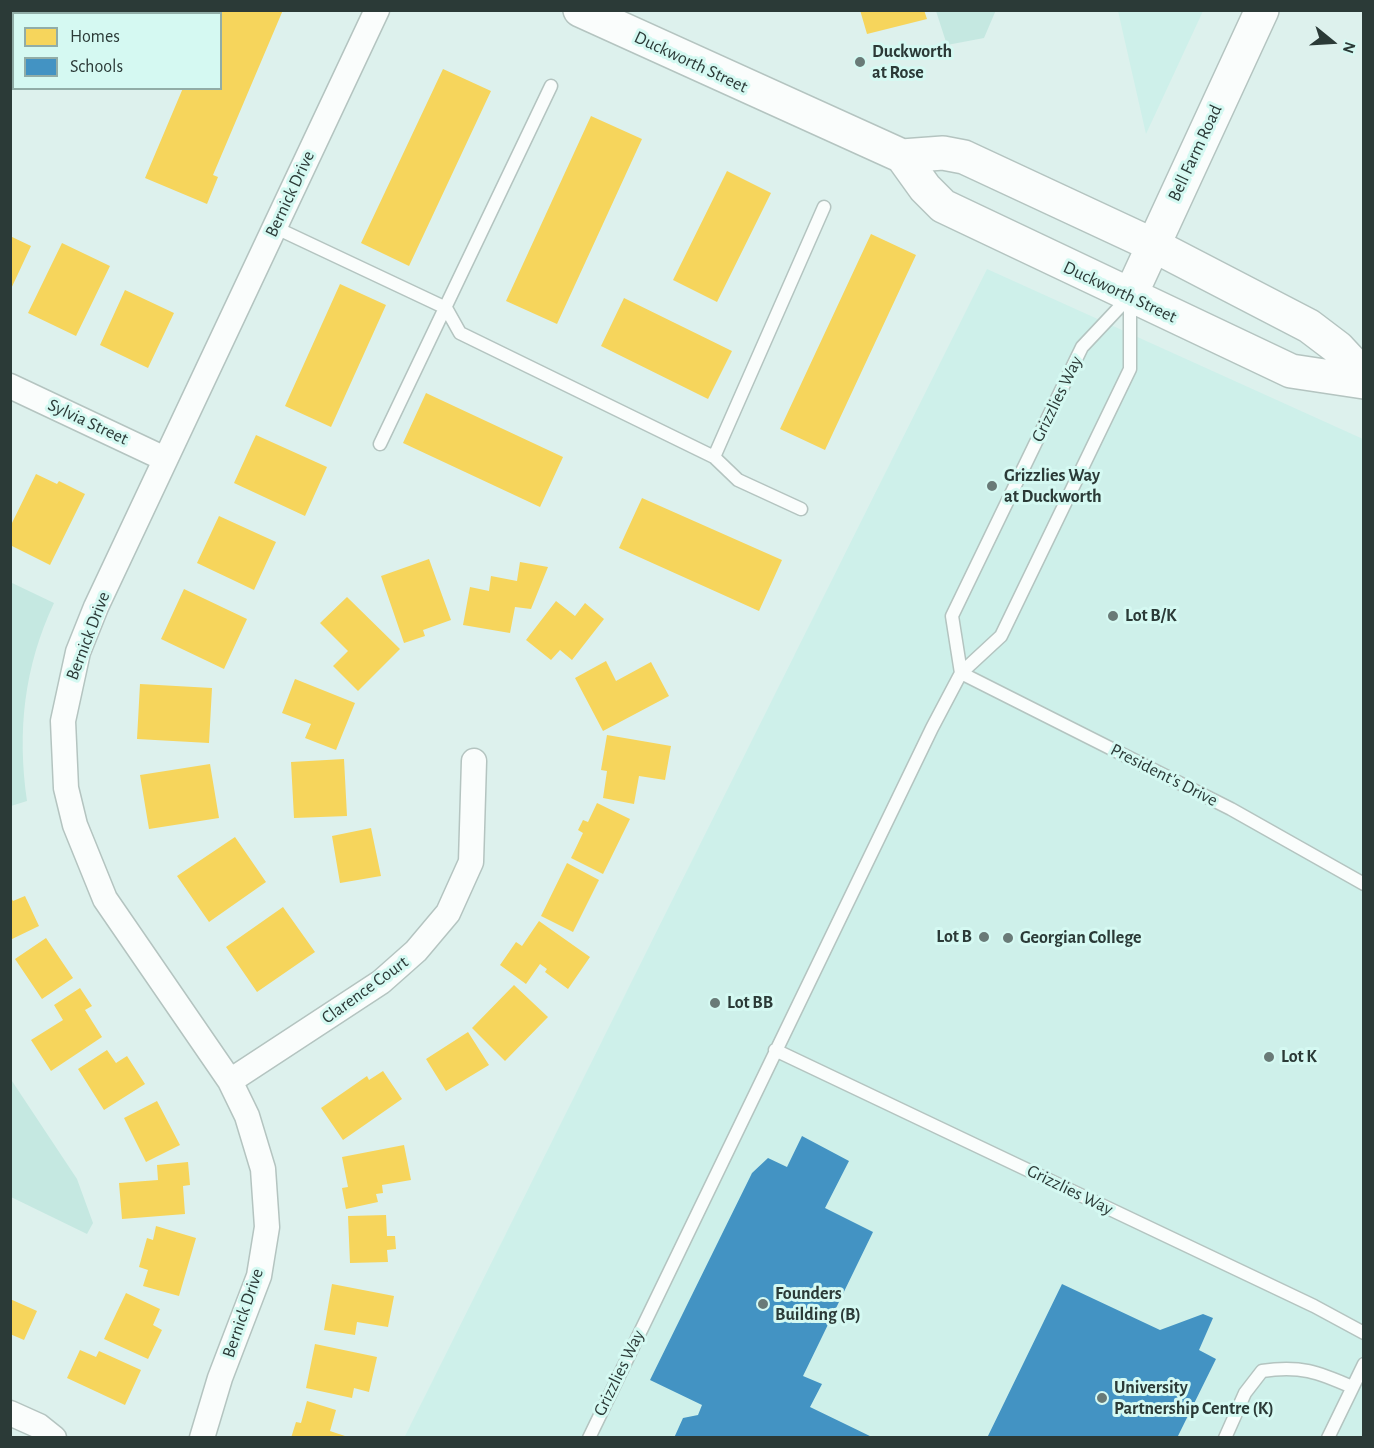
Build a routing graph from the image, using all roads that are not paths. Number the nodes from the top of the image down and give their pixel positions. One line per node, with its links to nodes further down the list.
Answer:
1 (377, 10): 7 (street, Bernick Drive)
2 (580, 10): 5 (main road, Duckworth Street)
3 (1262, 10): 8 (main road, Bell Farm Road)
4 (550, 86): 10 (lane)
5 (902, 156): 8 (main road, Duckworth Street); 9 (main road, Duckworth Street)
6 (824, 207): 15 (lane)
7 (274, 227): 10 (lane); 16 (street, Bernick Drive)
8 (1153, 245): 9 (main road, Bell Farm Road); 11 (main road, Duckworth Street)
9 (1130, 296): 12 (main road, Duckworth Street); 18 (lane, Grizzlies Way); 18 (lane, Grizzlies Way)
10 (446, 308): 14 (lane); 15 (lane)
11 (1364, 376)
12 (1364, 382)
13 (10, 386): 16 (street, Sylvia Street)
14 (380, 444)
15 (714, 458): 17 (lane)
16 (165, 459): 22 (street, Bernick Drive)
17 (801, 509)
18 (961, 673): 20 (lane, President's Drive); 21 (lane, Grizzlies Way)
19 (474, 761): 22 (street, Clarence Court)
20 (1364, 884)
21 (775, 1050): 23 (lane, Grizzlies Way); 29 (lane, Grizzlies Way)
22 (230, 1081): 28 (street, Bernick Drive)
23 (1364, 1333)
24 (1364, 1364): 25 (lane)
25 (1352, 1387): 30 (lane); 31 (lane)
26 (10, 1413): 27 (street)
27 (54, 1437)
28 (202, 1437)
29 (589, 1437)
30 (1225, 1437)
31 (1328, 1437)

